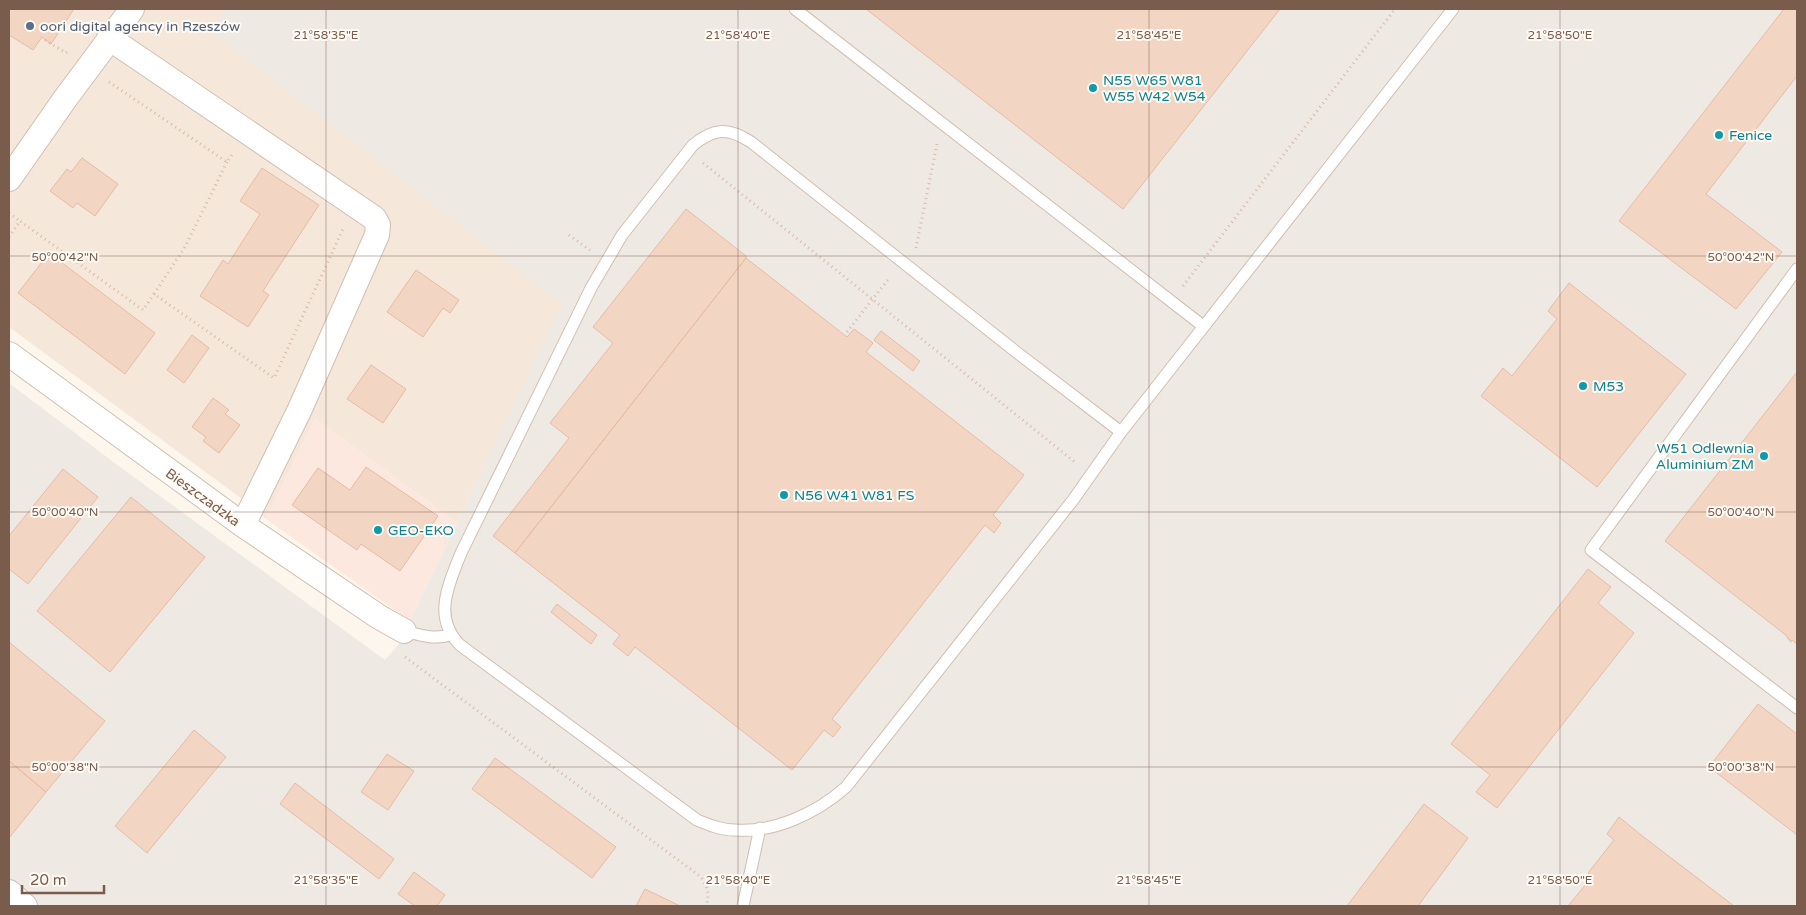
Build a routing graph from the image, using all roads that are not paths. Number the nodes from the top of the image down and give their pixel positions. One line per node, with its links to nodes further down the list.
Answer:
1 (132, 9): 4 (street)
2 (795, 9): 7 (lane)
3 (1453, 9): 7 (lane)
4 (109, 38): 5 (street); 10 (street)
5 (9, 179)
6 (1797, 269): 13 (lane)
7 (1203, 326): 9 (lane)
8 (9, 354): 10 (street, Bieszczadzka)
9 (1121, 432): 11 (lane); 14 (lane)
10 (243, 526): 12 (street, Bieszczadzka)
11 (450, 635): 12 (lane); 14 (lane)
12 (401, 642)
13 (1797, 708)
14 (760, 828): 15 (lane)
15 (743, 906)

